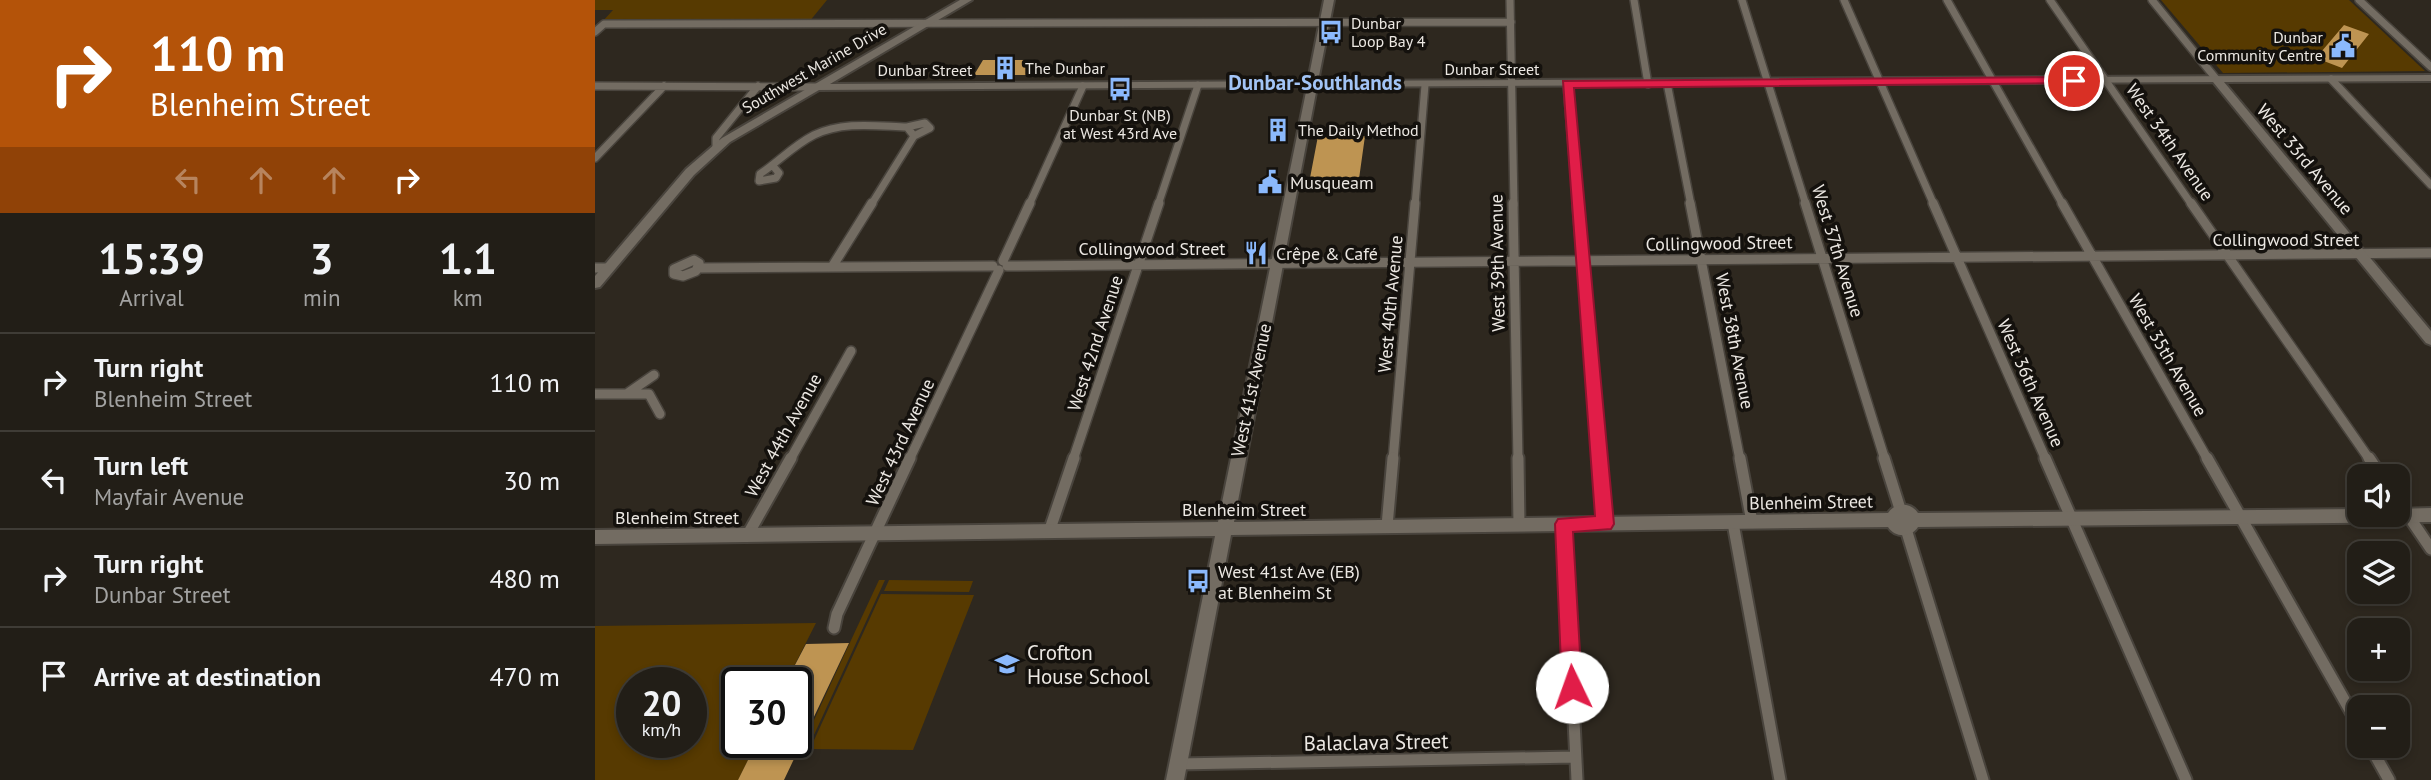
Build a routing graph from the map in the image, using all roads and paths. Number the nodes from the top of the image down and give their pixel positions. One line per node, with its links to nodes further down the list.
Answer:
1 (967, 0): 13 (main road, Southwest Marine Drive)
2 (1329, 0): 12 (main road, West 41st Avenue)
3 (1510, 0): 11 (street, West 39th Avenue)
4 (1634, 0): 25 (street)
5 (1742, 0): 23 (street, West 37th Avenue)
6 (1844, 0): 21 (street, West 36th Avenue)
7 (1947, 0): 20 (street, West 35th Avenue)
8 (2050, 0): 18 (street, West 34th Avenue)
9 (2152, 0): 19 (street, West 33rd Avenue)
10 (2358, 0): 15 (street)
11 (1511, 22): 12 (street); 29 (street, West 39th Avenue)
12 (1324, 23): 13 (street); 27 (main road, West 41st Avenue)
13 (925, 24): 14 (street); 34 (main road, Southwest Marine Drive)
14 (595, 32)
15 (2431, 67)
16 (2431, 78): 17 (main road, Dunbar Street)
17 (2330, 79): 19 (main road, Dunbar Street); 40 (street)
18 (2106, 80): 19 (main road, Dunbar Street); 20 (main road, Dunbar Street); 43 (street, West 34th Avenue)
19 (2217, 80): 42 (main road, West 33rd Avenue)
20 (1992, 81): 21 (main road, Dunbar Street); 44 (street, West 35th Avenue)
21 (1880, 82): 23 (main road, Dunbar Street); 46 (street, West 36th Avenue)
22 (1667, 83): 23 (main road, Dunbar Street); 25 (main road, Dunbar Street); 47 (street, West 38th Avenue)
23 (1767, 83): 45 (street, West 37th Avenue)
24 (1567, 84): 25 (main road, Dunbar Street); 29 (main road, Dunbar Street); 49 (street)
25 (1649, 84)
26 (1198, 85): 27 (main road, Dunbar Street); 33 (main road, Dunbar Street); 52 (street, West 42nd Avenue)
27 (1312, 85): 28 (main road, Dunbar Street); 51 (main road, West 41st Avenue)
28 (1425, 85): 29 (main road, Dunbar Street); 50 (street, West 40th Avenue)
29 (1512, 85): 48 (street, West 39th Avenue)
30 (595, 86): 31 (street, Dunbar Street)
31 (664, 86): 32 (street, Dunbar Street); 38 (street)
32 (758, 86): 34 (street, Dunbar Street); 37 (street, Southwest Marine Drive)
33 (1083, 86): 34 (main road, Dunbar Street); 53 (street, West 43rd Avenue)
34 (815, 87): 37 (main road, Southwest Marine Drive)
35 (907, 127): 36 (street); 36 (street); 39 (street)
36 (914, 136): 54 (street)
37 (716, 148): 56 (main road, Southwest Marine Drive)
38 (595, 158)
39 (773, 166)
40 (2431, 184)
41 (2431, 253): 42 (street, Collingwood Street)
42 (2360, 254): 43 (street, Collingwood Street); 59 (main road, West 33rd Avenue)
43 (2227, 255): 44 (street, Collingwood Street); 65 (street, West 34th Avenue)
44 (2092, 256): 46 (street, Collingwood Street); 69 (street, West 35th Avenue)
45 (1822, 257): 46 (street, Collingwood Street); 47 (street, Collingwood Street); 72 (street, West 37th Avenue)
46 (1957, 257): 70 (street, West 36th Avenue)
47 (1702, 259): 49 (street, Collingwood Street); 73 (street, West 38th Avenue)
48 (1514, 260): 49 (street, Collingwood Street); 50 (street, Collingwood Street); 77 (street, West 39th Avenue)
49 (1583, 260): 76 (street)
50 (1409, 261): 51 (street, Collingwood Street); 78 (street, West 40th Avenue)
51 (1278, 263): 52 (street, Collingwood Street); 79 (main road, West 41st Avenue)
52 (1138, 264): 53 (street, Collingwood Street); 80 (street, West 42nd Avenue)
53 (1001, 266): 54 (street, Collingwood Street); 81 (street, West 43rd Avenue)
54 (832, 267): 57 (street, Collingwood Street)
55 (595, 268): 56 (street)
56 (609, 268): 58 (main road, Southwest Marine Drive)
57 (698, 268)
58 (595, 285)
59 (2431, 340)
60 (851, 351): 82 (street, West 44th Avenue)
61 (654, 375): 62 (street)
62 (627, 393): 63 (street); 64 (street)
63 (595, 394)
64 (660, 414)
65 (2373, 464)
66 (2431, 515): 68 (main road, Blenheim Street)
67 (2347, 516): 69 (main road, Blenheim Street)
68 (2410, 516)
69 (2240, 517): 70 (main road, Blenheim Street); 86 (street, West 35th Avenue)
70 (2072, 519): 72 (main road, Blenheim Street); 93 (street, West 36th Avenue)
71 (2410, 519): 84 (street)
72 (1903, 520): 73 (main road, Blenheim Street); 92 (street, West 37th Avenue)
73 (1752, 522): 74 (main road, Blenheim Street)
74 (1733, 523): 76 (main road, Blenheim Street); 91 (street)
75 (1564, 524): 76 (main road, Blenheim Street); 77 (main road, Blenheim Street); 87 (street)
76 (1605, 524)
77 (1519, 525): 78 (main road, Blenheim Street)
78 (1387, 526): 79 (main road, Blenheim Street)
79 (1223, 527): 80 (main road, Blenheim Street); 89 (main road, West 41st Avenue)
80 (1049, 532): 81 (main road, Blenheim Street)
81 (876, 534): 82 (main road, Blenheim Street); 85 (street, West 43rd Avenue)
82 (747, 536): 83 (main road, Blenheim Street)
83 (595, 537)
84 (2431, 549)
85 (834, 628)
86 (2347, 705)
87 (1575, 757): 89 (street, Balaclava Street); 90 (street)
88 (2377, 758): 94 (street)
89 (1177, 772)
90 (1577, 780)
91 (1780, 780)
92 (1983, 780)
93 (2186, 780)
94 (2389, 780)

